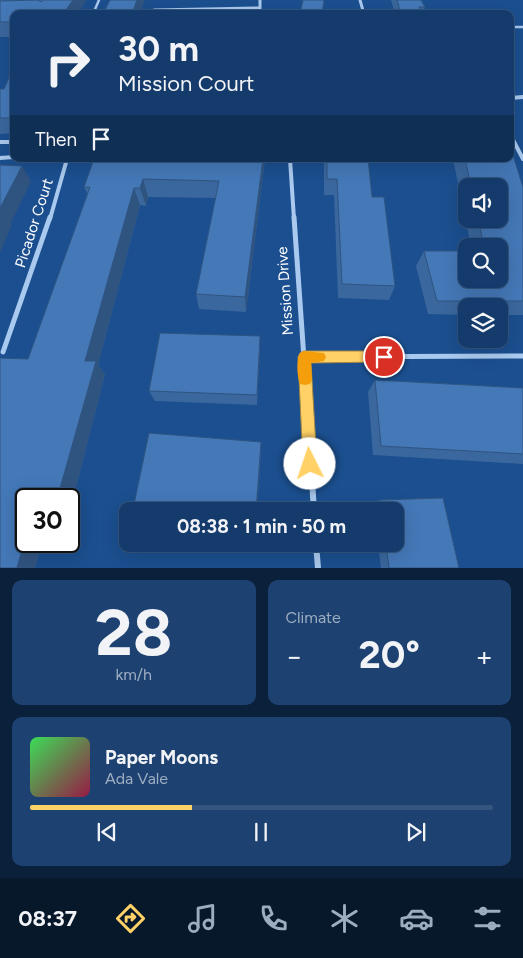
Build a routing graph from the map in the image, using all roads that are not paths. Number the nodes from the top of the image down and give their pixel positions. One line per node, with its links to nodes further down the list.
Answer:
1 (260, 0): 2 (street)
2 (260, 8): 3 (street)
3 (154, 10)
4 (514, 142): 5 (street)
5 (523, 159)
6 (66, 162): 8 (street, Picador Court)
7 (290, 162): 10 (street, Mission Drive)
8 (3, 352)
9 (523, 356): 10 (street)
10 (304, 357): 11 (street, Mission Drive)
11 (313, 502)
12 (317, 552): 13 (street)
13 (318, 568)

